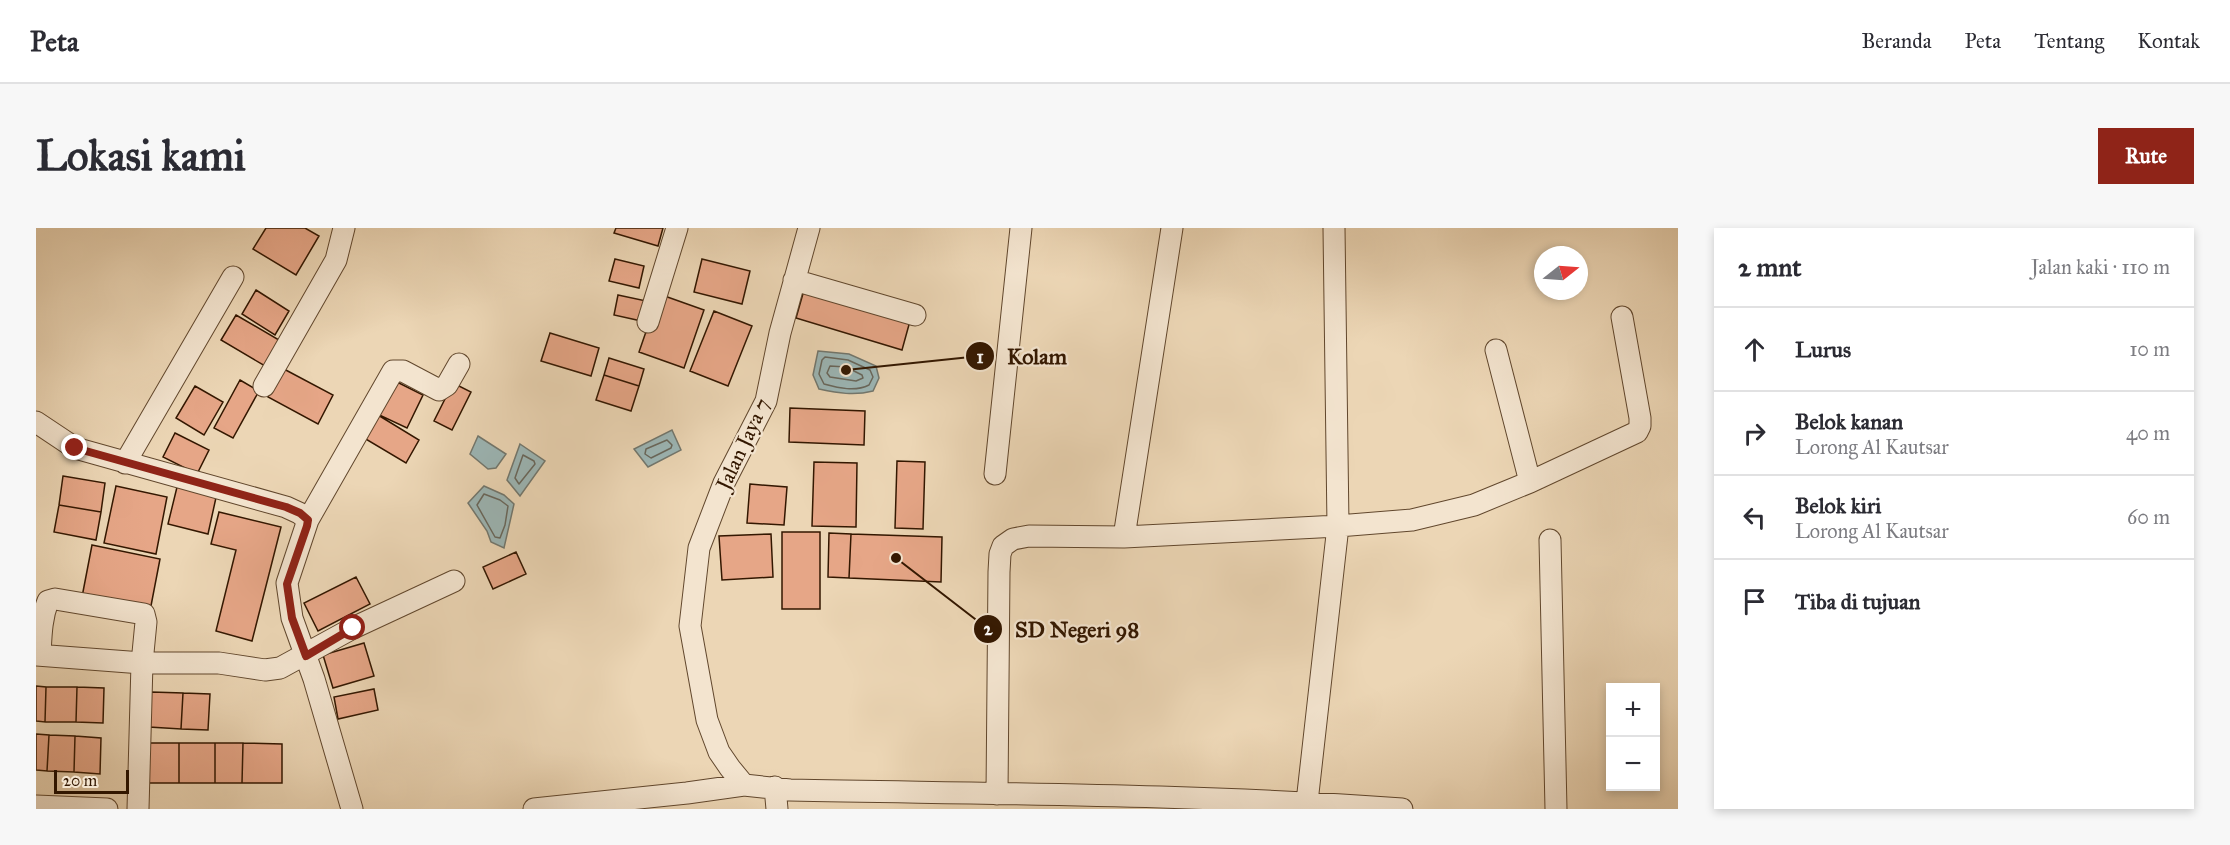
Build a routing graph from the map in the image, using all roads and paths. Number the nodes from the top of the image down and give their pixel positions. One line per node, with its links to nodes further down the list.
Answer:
1 (344, 228): 14 (street)
2 (677, 228): 11 (street)
3 (809, 228): 8 (street, Jalan Jaya 7)
4 (1021, 228): 17 (street)
5 (1172, 228): 21 (street)
6 (1334, 228): 20 (street)
7 (233, 277): 16 (street)
8 (794, 280): 9 (street); 27 (street, Jalan Jaya 7)
9 (915, 315)
10 (1622, 318): 18 (street)
11 (648, 322)
12 (1496, 350): 18 (street)
13 (459, 364): 19 (street)
14 (264, 386)
15 (36, 422): 16 (street)
16 (125, 463): 19 (street)
17 (995, 474)
18 (1530, 482): 20 (street)
19 (308, 520): 25 (street)
20 (1338, 526): 21 (street); 31 (street)
21 (1124, 537): 29 (street)
22 (1550, 540): 42 (street)
23 (454, 581): 25 (street)
24 (38, 655): 26 (street); 26 (street)
25 (306, 656): 26 (street); 37 (street)
26 (142, 663): 36 (street)
27 (744, 785): 28 (street); 39 (street)
28 (775, 787): 30 (street); 40 (street)
29 (997, 794): 30 (street); 32 (street)
30 (949, 801)
31 (1307, 802): 33 (street); 41 (street)
32 (1105, 803): 33 (street)
33 (1219, 804)
34 (36, 806): 35 (street)
35 (107, 809)
36 (138, 809)
37 (352, 809)
38 (534, 809): 39 (street)
39 (545, 809)
40 (777, 809)
41 (1402, 809)
42 (1556, 809)

